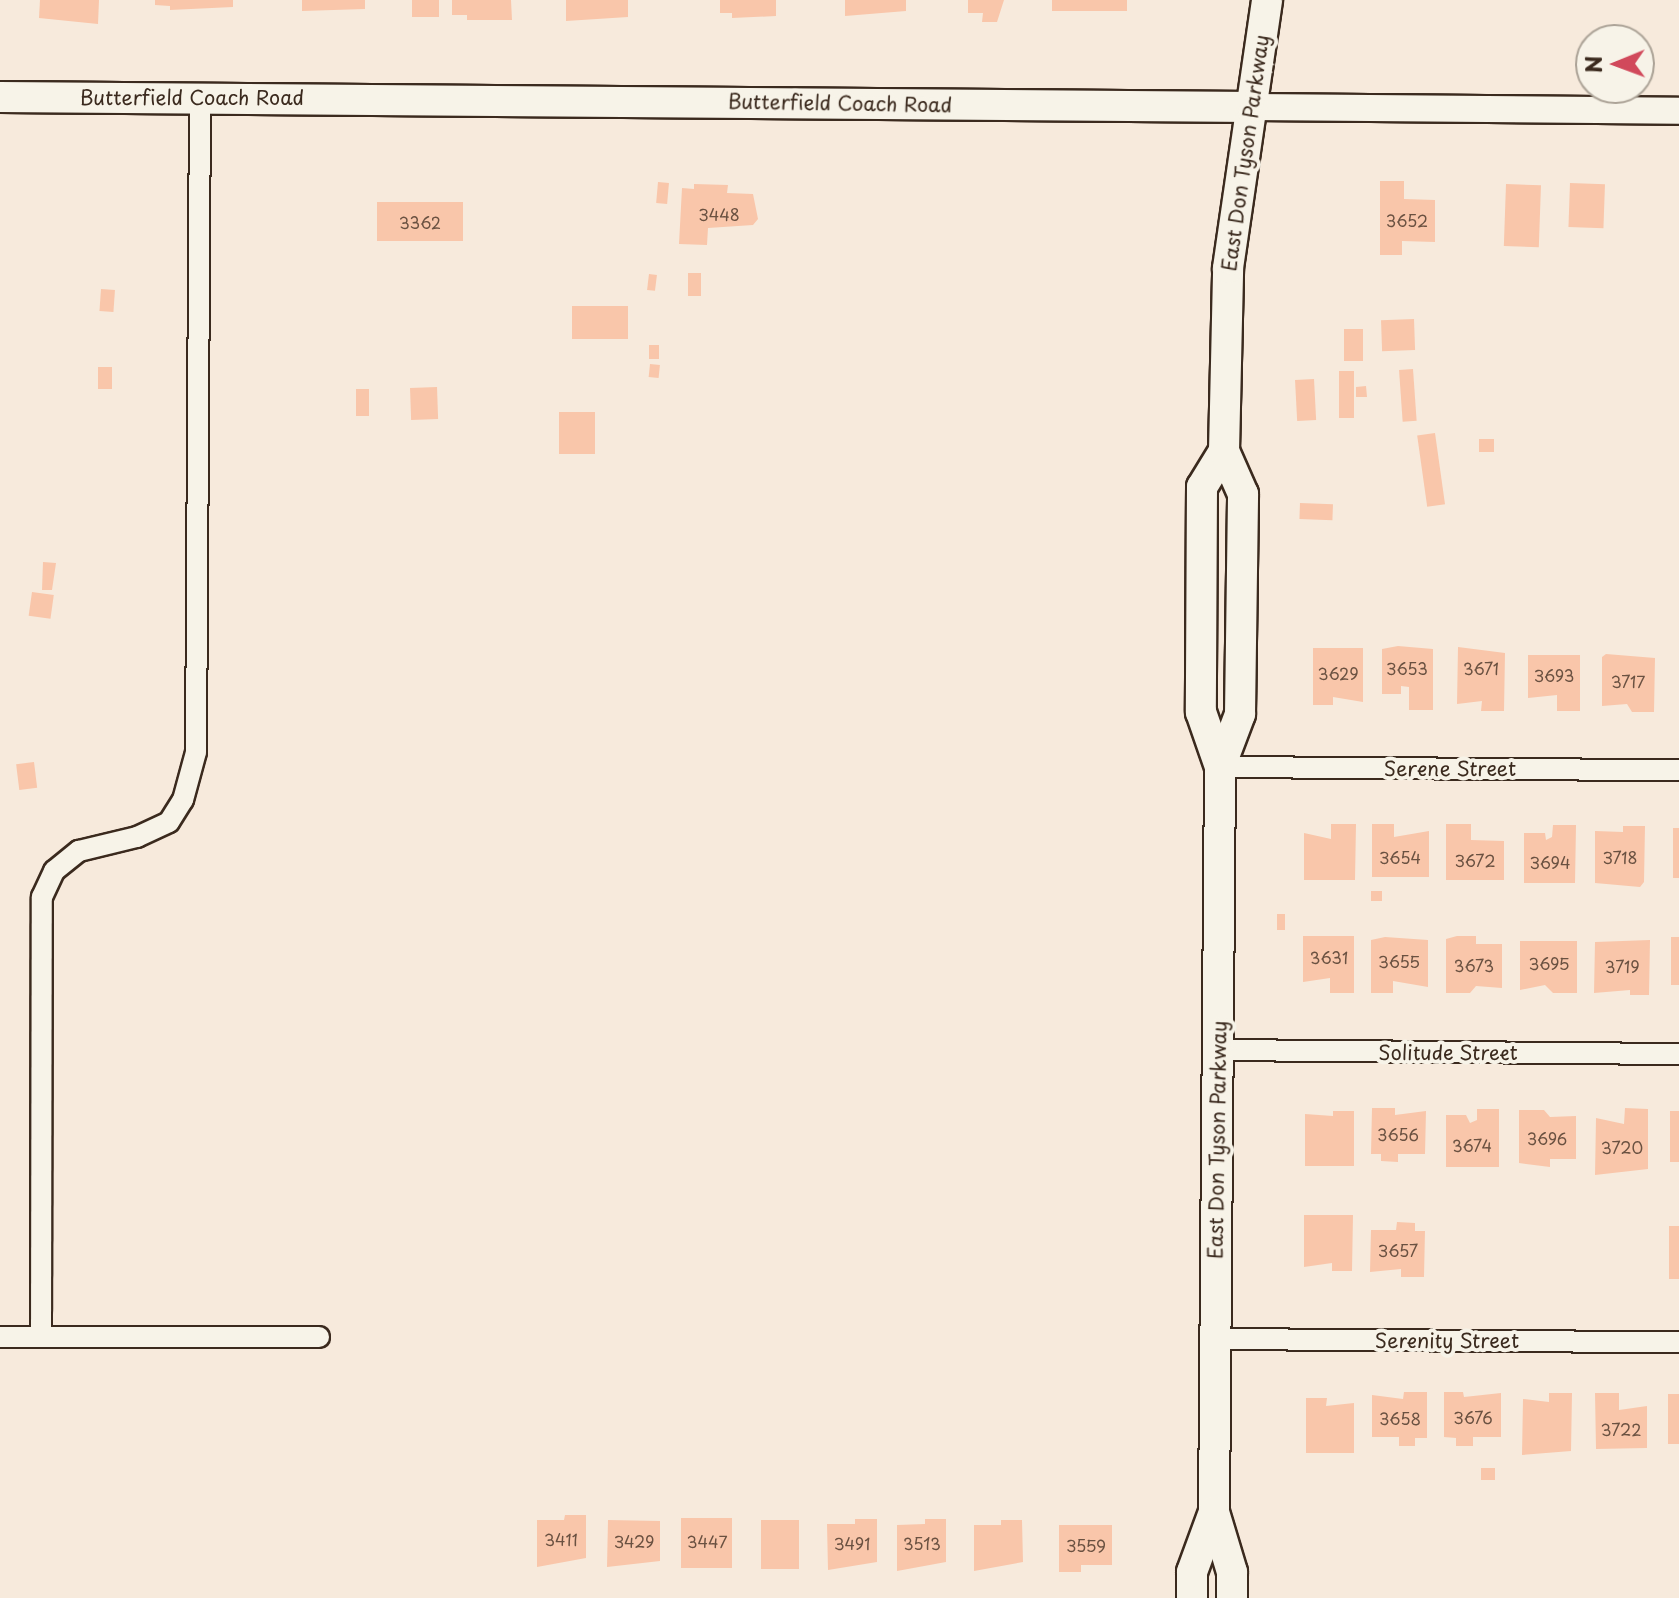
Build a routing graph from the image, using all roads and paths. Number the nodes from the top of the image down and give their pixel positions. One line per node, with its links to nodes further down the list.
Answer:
1 (1267, 0): 4 (main road, East Don Tyson Parkway)
2 (0, 97): 3 (main road, Butterfield Coach Road)
3 (200, 97): 4 (main road, Butterfield Coach Road); 12 (street)
4 (1253, 107): 5 (street, Butterfield Coach Road); 6 (main road, East Don Tyson Parkway)
5 (1679, 111)
6 (1224, 451): 7 (main road, East Don Tyson Parkway); 7 (main road, East Don Tyson Parkway)
7 (1220, 767): 8 (street, Serene Street); 9 (main road, East Don Tyson Parkway)
8 (1679, 770)
9 (1218, 1050): 10 (street, Solitude Street); 14 (main road, East Don Tyson Parkway)
10 (1679, 1054)
11 (0, 1337): 12 (street)
12 (41, 1337): 13 (street)
13 (319, 1337)
14 (1215, 1339): 15 (street, Serenity Street); 16 (main road, East Don Tyson Parkway)
15 (1679, 1342)
16 (1214, 1512): 17 (main road, East Don Tyson Parkway); 18 (main road, East Don Tyson Parkway)
17 (1192, 1598)
18 (1232, 1598)

